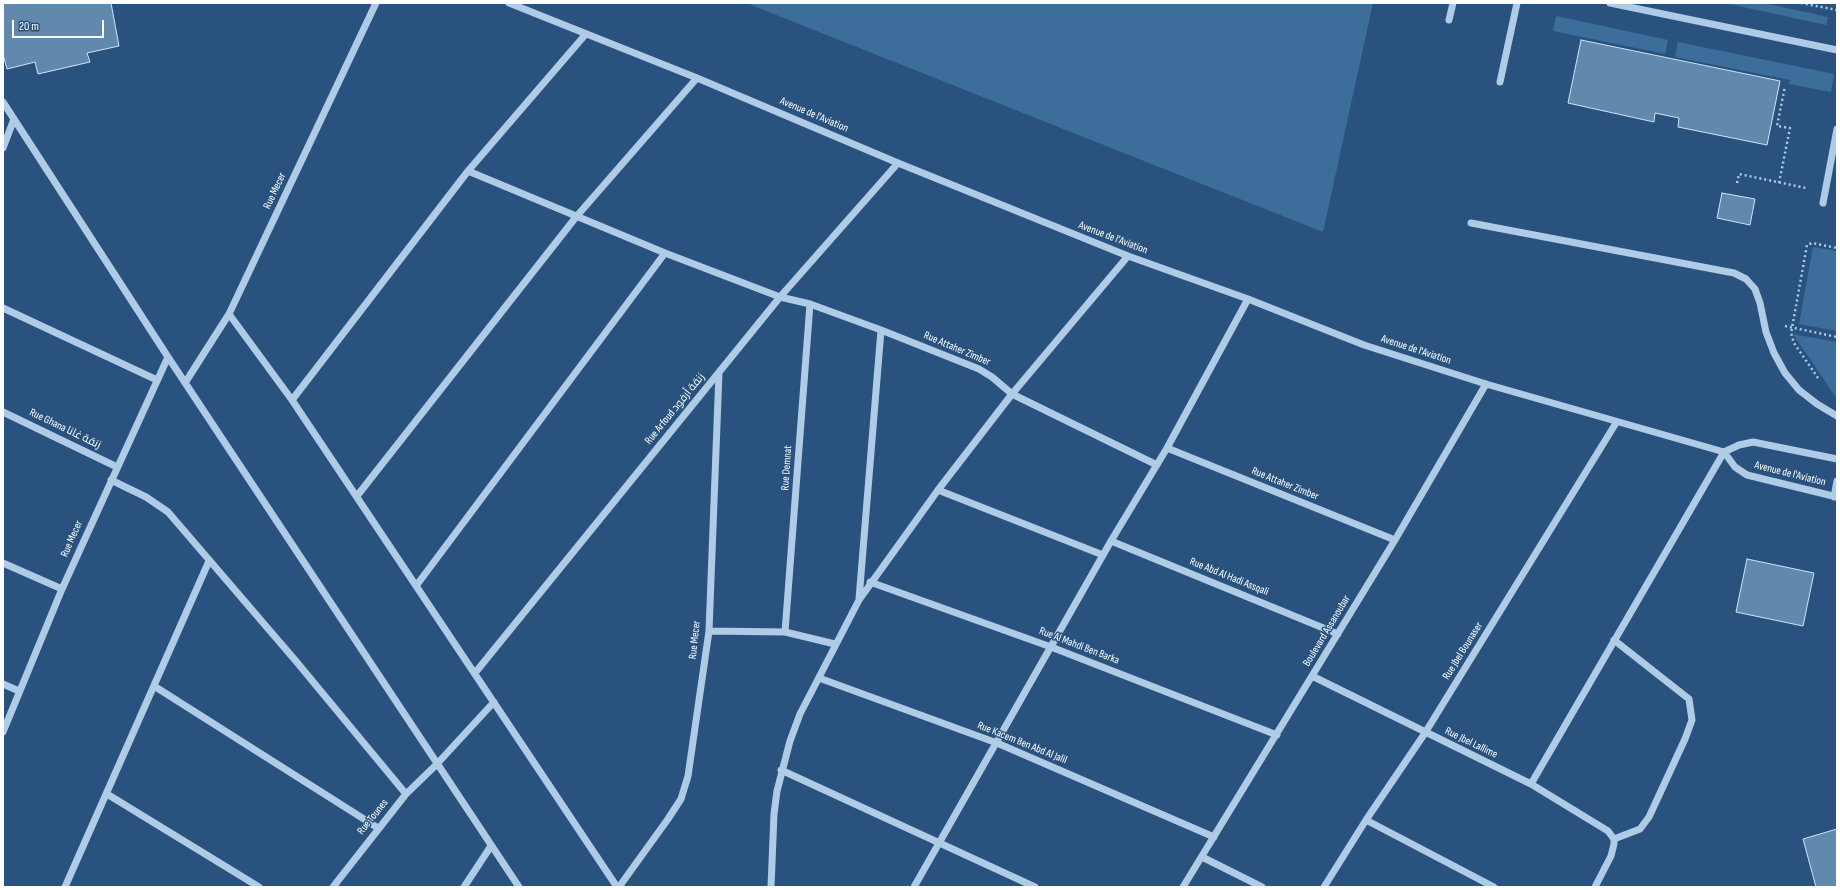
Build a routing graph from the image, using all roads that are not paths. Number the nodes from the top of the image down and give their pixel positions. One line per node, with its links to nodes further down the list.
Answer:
1 (376, 3): 26 (street, Rue Mecer)
2 (509, 3): 7 (street, Avenue de l'Aviation)
3 (1453, 3): 6 (street)
4 (1517, 3): 10 (street)
5 (1610, 3): 8 (street)
6 (1450, 20)
7 (585, 35): 9 (street, Avenue de l'Aviation); 16 (street)
8 (1837, 50)
9 (697, 78): 15 (street, Avenue de l'Aviation); 18 (street)
10 (1500, 82)
11 (3, 102): 12 (street)
12 (14, 119): 14 (street); 28 (street)
13 (1837, 129): 17 (street)
14 (3, 148)
15 (898, 163): 21 (street, Avenue de l'Aviation); 22 (street, Rue Arfoud زنقة أرفود)
16 (468, 171): 18 (street, Rue Attaher Zimber); 34 (street)
17 (1823, 203)
18 (576, 217): 20 (street, Rue Attaher Zimber); 46 (street)
19 (1471, 223): 36 (street)
20 (665, 253): 22 (street, Rue Attaher Zimber); 54 (street)
21 (1128, 256): 23 (street, Avenue de l'Aviation); 33 (street)
22 (780, 297): 24 (street, Rue Attaher Zimber); 29 (street, Rue Arfoud زنقة أرفود)
23 (1248, 299): 32 (street, Avenue de l'Aviation); 38 (street)
24 (810, 304): 27 (street, Rue Attaher Zimber); 58 (street, Rue Demnat)
25 (3, 308): 30 (street)
26 (230, 314): 31 (street, Rue Mecer); 34 (street)
27 (881, 330): 33 (street, Rue Attaher Zimber); 56 (street)
28 (168, 357): 30 (street, Rue Mecer); 31 (street)
29 (719, 373): 57 (street, Rue Mecer); 63 (street, Rue Arfoud زنقة أرفود)
30 (157, 380): 41 (street, Rue Mecer)
31 (185, 383): 74 (street)
32 (1486, 384): 37 (street, Avenue de l'Aviation); 48 (street, Boulevard Assanoubar)
33 (1012, 394): 42 (street, Rue Attaher Zimber); 45 (street)
34 (292, 400): 46 (street)
35 (3, 412): 41 (street, Rue Ghana زنقة غانا)
36 (1837, 416)
37 (1616, 422): 39 (street, Avenue de l'Aviation); 71 (street, Rue Jbel Bounaser)
38 (1167, 448): 42 (street); 48 (street, Rue Attaher Zimber)
39 (1724, 452): 40 (street, Avenue de l'Aviation); 47 (street, Avenue de l'Aviation); 60 (street)
40 (1837, 459)
41 (117, 466): 43 (street, Rue Mecer)
42 (1157, 466): 49 (street)
43 (111, 480): 51 (street); 55 (street, Rue Mecer)
44 (1837, 481): 47 (street)
45 (938, 490): 50 (street); 53 (street)
46 (357, 496): 54 (street)
47 (1836, 497)
48 (1395, 540): 59 (street, Boulevard Assanoubar)
49 (1111, 541): 50 (street); 59 (street, Rue Abd Al Hadi Assqali)
50 (1103, 555): 62 (street)
51 (208, 561): 67 (street); 78 (street)
52 (3, 563): 55 (street)
53 (870, 582): 56 (street); 62 (street, Rue Al Mahdi Ben Barka)
54 (416, 586): 63 (street)
55 (62, 589): 68 (street, Rue Mecer)
56 (859, 600): 61 (street)
57 (708, 631): 58 (street); 91 (street, Rue Mecer)
58 (785, 632): 61 (street)
59 (1338, 634): 64 (street, Boulevard Assanoubar)
60 (1614, 640): 76 (street); 82 (street)
61 (835, 644): 65 (street)
62 (1051, 647): 72 (street, Rue Al Mahdi Ben Barka); 73 (street)
63 (475, 673): 69 (street)
64 (1312, 676): 71 (street, Rue Jbel Lallime); 72 (street, Boulevard Assanoubar)
65 (819, 678): 73 (street, Rue Kacem Ben Abd Al Jalil); 75 (street)
66 (3, 684): 68 (street)
67 (154, 686): 77 (street); 80 (street)
68 (19, 691): 70 (street, Rue Mecer)
69 (494, 702): 74 (street); 91 (street)
70 (3, 732)
71 (1425, 733): 76 (street, Rue Jbel Lallime); 79 (street, Rue Jbel Bounaser)
72 (1277, 735): 81 (street, Boulevard Assanoubar)
73 (997, 743): 81 (street, Rue Kacem Ben Abd Al Jalil); 83 (street)
74 (436, 765): 78 (street, Rue Tounes); 84 (street)
75 (781, 770): 83 (street); 92 (street)
76 (1531, 784): 82 (street, Rue Jbel Lallime)
77 (107, 794): 86 (street); 87 (street)
78 (406, 794): 80 (street, Rue Tounes)
79 (1366, 820): 97 (street, Rue Jbel Bounaser); 98 (street)
80 (378, 828): 88 (street, Rue Tounes)
81 (1214, 837): 85 (street, Boulevard Assanoubar)
82 (1614, 839): 99 (street)
83 (940, 844): 93 (street); 94 (street)
84 (491, 846): 89 (street); 90 (street)
85 (1202, 857): 95 (street, Boulevard Assanoubar); 96 (street)
86 (65, 887)
87 (259, 887)
88 (333, 887)
89 (464, 887)
90 (518, 887)
91 (618, 887)
92 (771, 887)
93 (914, 887)
94 (1035, 887)
95 (1183, 887)
96 (1262, 887)
97 (1324, 887)
98 (1494, 887)
99 (1595, 887)

